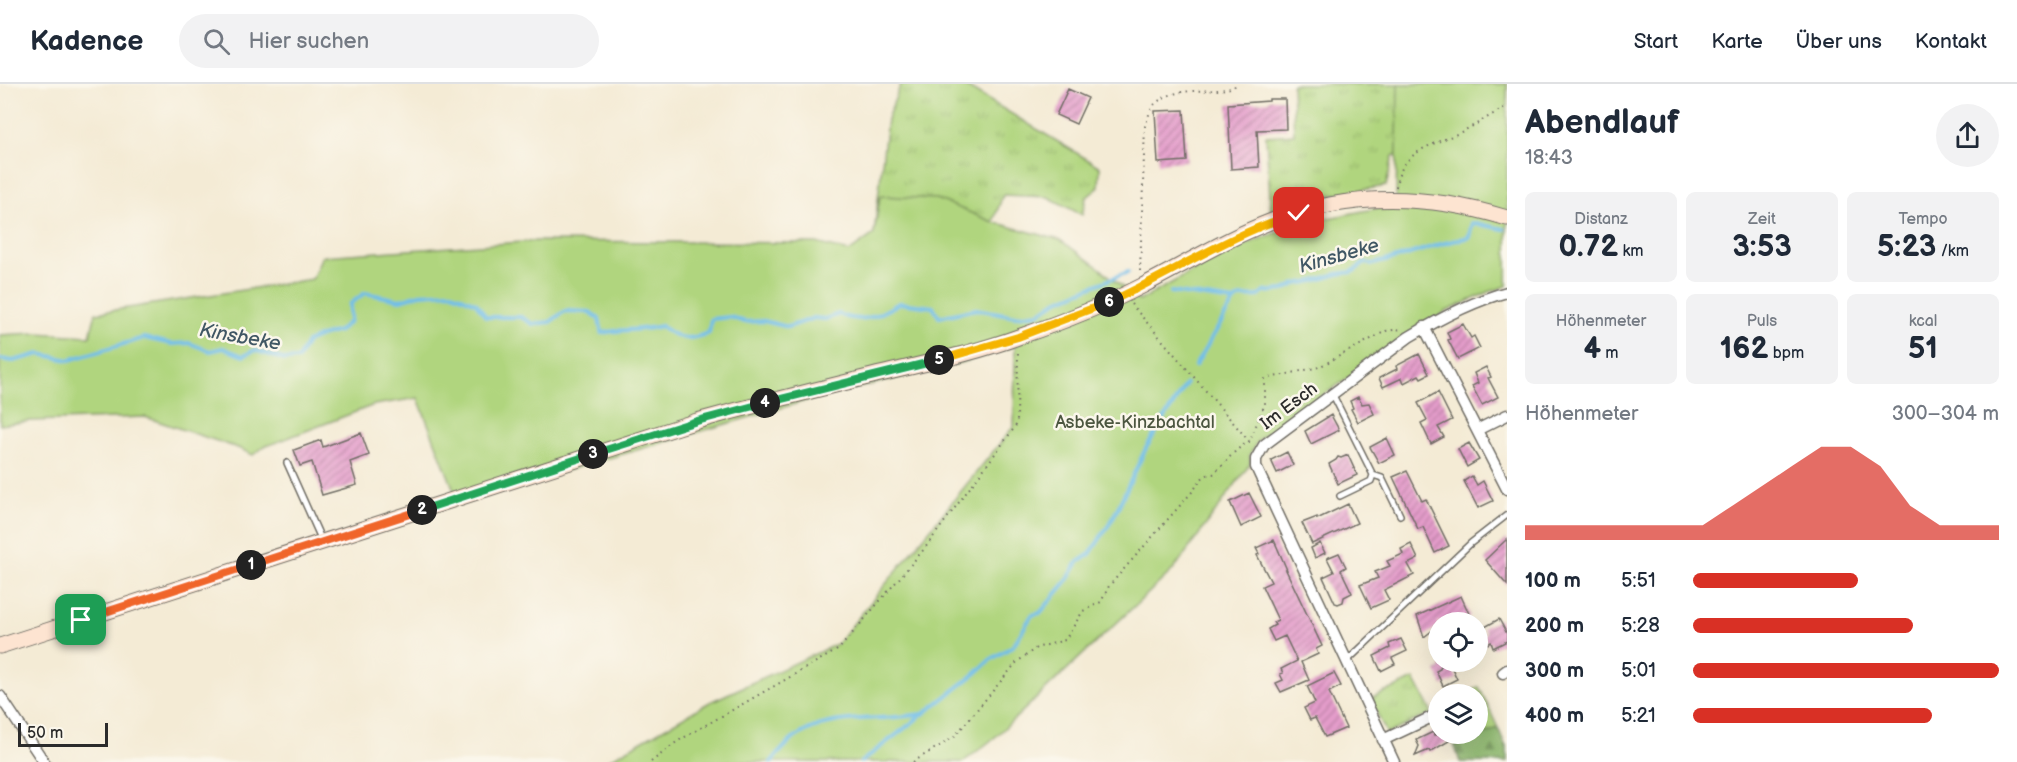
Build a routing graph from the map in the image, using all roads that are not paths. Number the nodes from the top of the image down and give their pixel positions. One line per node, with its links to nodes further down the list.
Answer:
1 (1507, 218): 13 (street)
2 (1507, 292): 3 (street, Im Esch)
3 (1424, 327): 4 (street, Im Esch); 6 (street)
4 (1332, 394): 8 (lane); 15 (street, Im Esch)
5 (1507, 415): 6 (street)
6 (1477, 430): 9 (street)
7 (287, 463): 13 (lane)
8 (1374, 476): 10 (lane); 11 (lane)
9 (1507, 489)
10 (1340, 496)
11 (1400, 515)
12 (1507, 515): 15 (lane)
13 (323, 542): 14 (street)
14 (0, 646)
15 (1347, 661): 18 (street, Im Esch)
16 (0, 696): 19 (street)
17 (1428, 719): 18 (street)
18 (1383, 740): 20 (street, Im Esch)
19 (44, 762)
20 (1394, 762)

